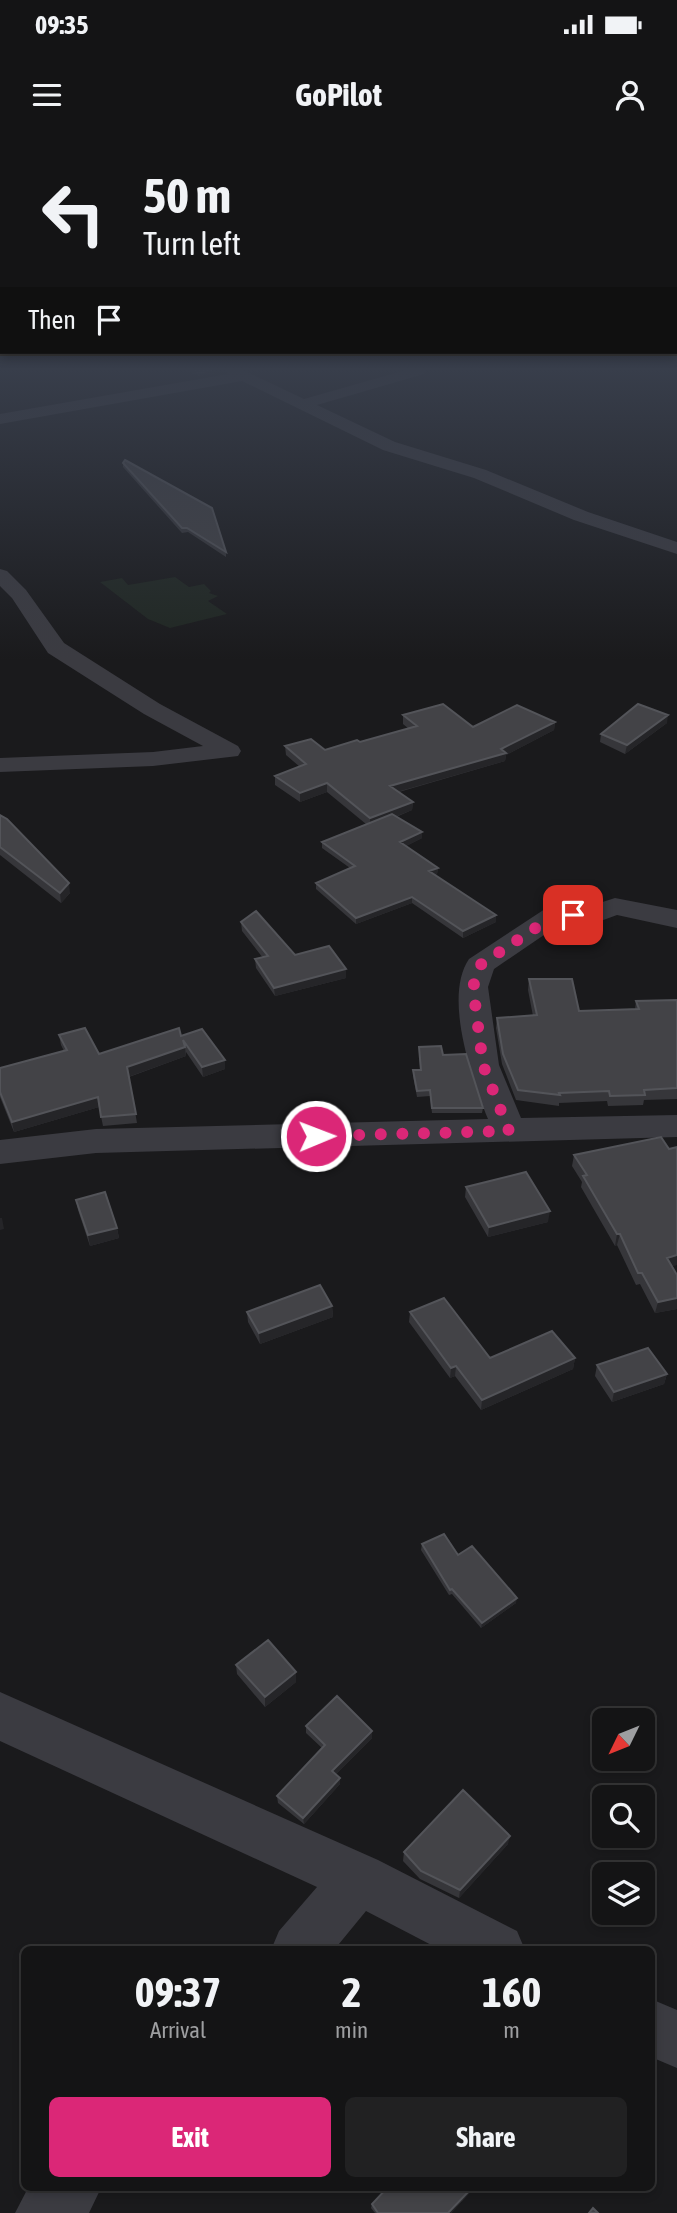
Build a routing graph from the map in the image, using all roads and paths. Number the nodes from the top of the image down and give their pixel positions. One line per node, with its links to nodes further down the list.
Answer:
1 (457, 467): 2 (street)
2 (677, 548)
3 (0, 575): 4 (street)
4 (0, 765)
5 (677, 919): 7 (street)
6 (677, 1126): 7 (street)
7 (509, 1131): 8 (street)
8 (0, 1152)
9 (0, 1716): 10 (street)
10 (359, 1879): 11 (street); 12 (street)
11 (301, 1946)
12 (490, 1946)
13 (655, 2029): 14 (street)
14 (677, 2040)
15 (68, 2191): 16 (street)
16 (45, 2213)

